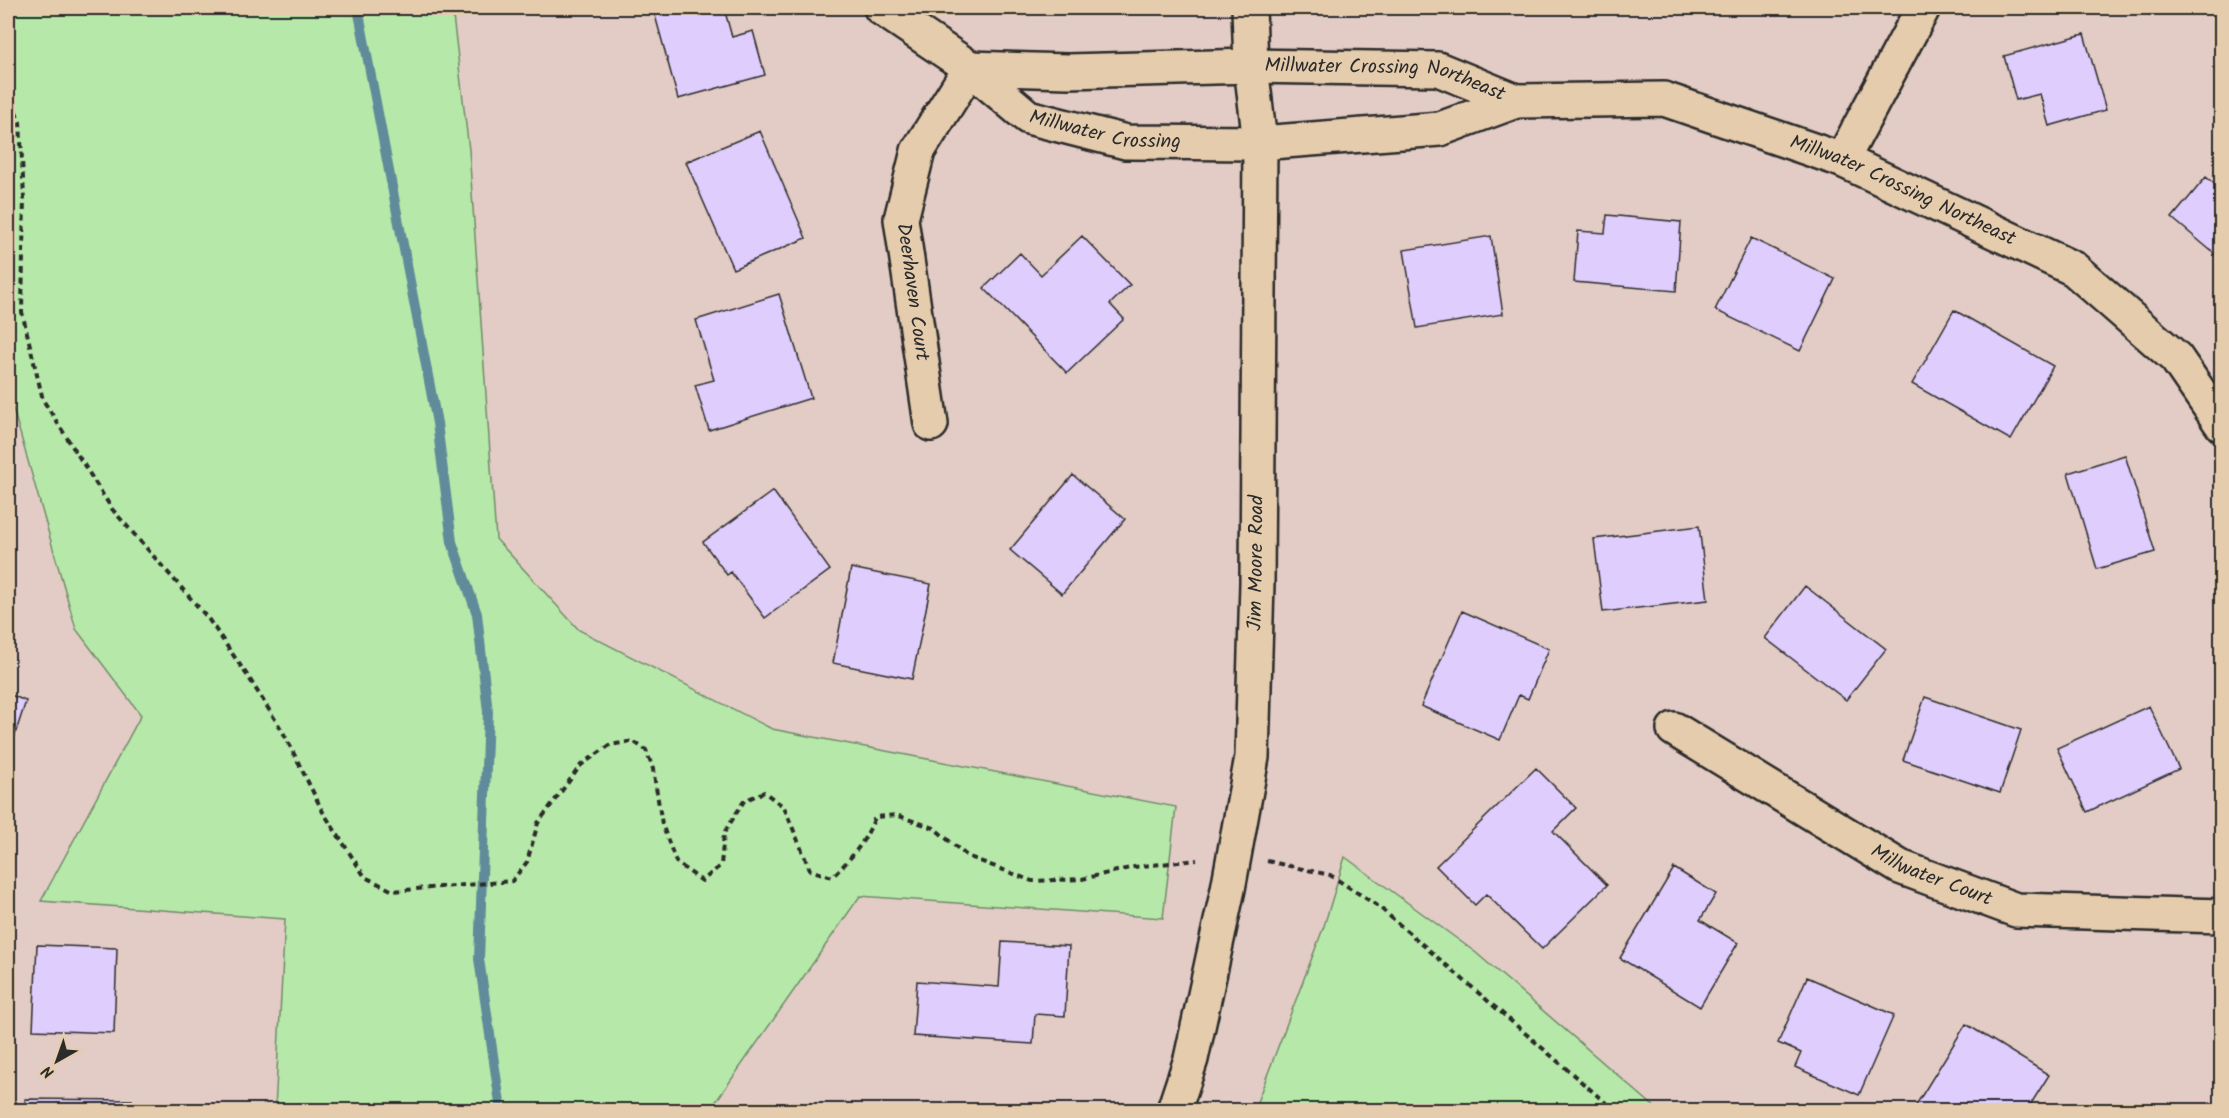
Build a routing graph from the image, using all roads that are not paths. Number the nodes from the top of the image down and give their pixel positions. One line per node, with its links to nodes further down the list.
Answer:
1 (881, 8): 5 (street, Millwater Crossing)
2 (1249, 8): 4 (street, Jim Moore Road)
3 (1923, 8): 8 (street)
4 (1251, 66): 5 (street); 6 (street, Millwater Crossing Northeast); 7 (street, Jim Moore Road)
5 (970, 68): 7 (street, Millwater Crossing); 9 (street, Deerhaven Court)
6 (1516, 101): 7 (street, Millwater Crossing Northeast); 8 (street, Millwater Crossing Northeast)
7 (1260, 143): 13 (street, Jim Moore Road)
8 (1842, 160): 10 (street, Millwater Crossing Northeast)
9 (931, 424)
10 (2222, 425)
11 (1674, 729): 12 (street, Millwater Court)
12 (2222, 916)
13 (1174, 1110)

